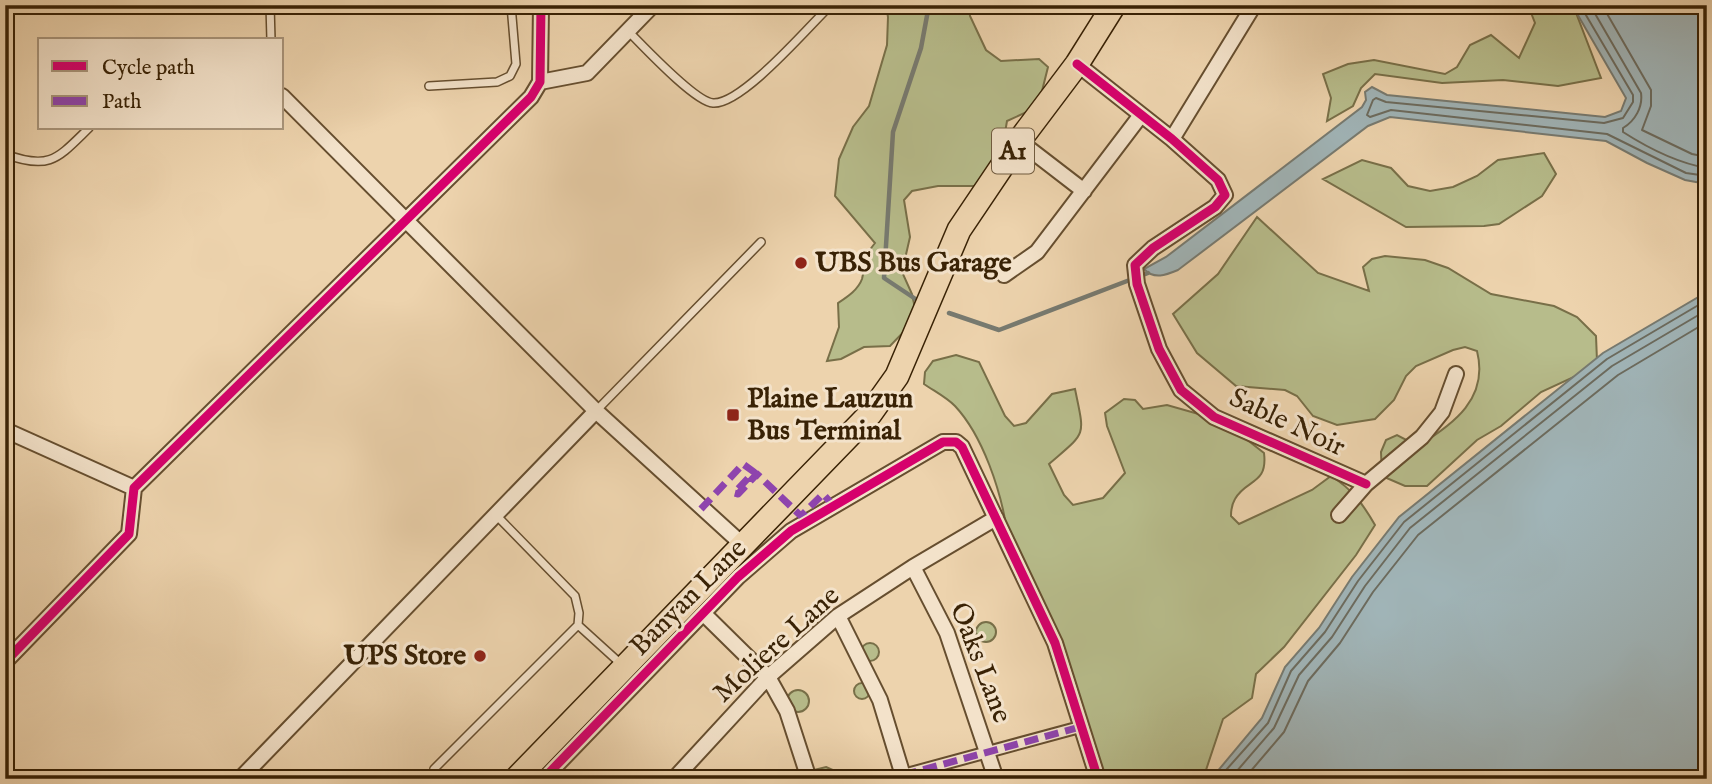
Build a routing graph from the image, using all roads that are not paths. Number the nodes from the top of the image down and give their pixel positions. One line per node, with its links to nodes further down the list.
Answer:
1 (270, 5): 9 (lane)
2 (511, 5): 12 (lane)
3 (541, 5): 11 (street)
4 (653, 5): 8 (street)
5 (831, 5): 8 (lane)
6 (1114, 5): 10 (main road, A1)
7 (1255, 5): 16 (street)
8 (628, 31): 11 (street)
9 (271, 38)
10 (1077, 64): 14 (street, Sable Noir); 17 (main road, A1)
11 (540, 82): 20 (street)
12 (429, 86)
13 (284, 98): 20 (street)
14 (1141, 115): 16 (street, Sable Noir); 19 (street)
15 (87, 130): 18 (lane)
16 (1172, 139): 26 (street, Sable Noir)
17 (1019, 141): 19 (street); 31 (main road, A1)
18 (5, 154)
19 (1084, 191): 22 (street)
20 (406, 219): 24 (street); 27 (street)
21 (761, 242): 24 (lane)
22 (1004, 275)
23 (1456, 374): 26 (street)
24 (596, 411): 28 (street); 31 (street)
25 (5, 430): 27 (street)
26 (1366, 484): 29 (street)
27 (134, 488): 36 (street)
28 (495, 515): 35 (lane); 44 (street)
29 (1339, 515)
30 (996, 518): 32 (street, Moliere Lane); 33 (street, Banyan Lane); 39 (street)
31 (743, 545): 37 (main road, A1)
32 (913, 567): 34 (street, Moliere Lane); 40 (street, Oaks Lane)
33 (704, 614): 38 (street); 42 (street, Banyan Lane)
34 (838, 616): 38 (street, Moliere Lane); 43 (street)
35 (578, 625): 37 (lane); 41 (lane)
36 (5, 662)
37 (624, 667): 42 (main road, A1)
38 (768, 677): 46 (street, Moliere Lane); 47 (street)
39 (1080, 727): 40 (street); 49 (street)
40 (988, 753): 43 (street); 48 (street, Oaks Lane)
41 (434, 769)
42 (545, 771): 45 (main road, A1)
43 (903, 777)
44 (240, 779)
45 (516, 779)
46 (674, 779)
47 (809, 779)
48 (996, 779)
49 (1098, 779)

